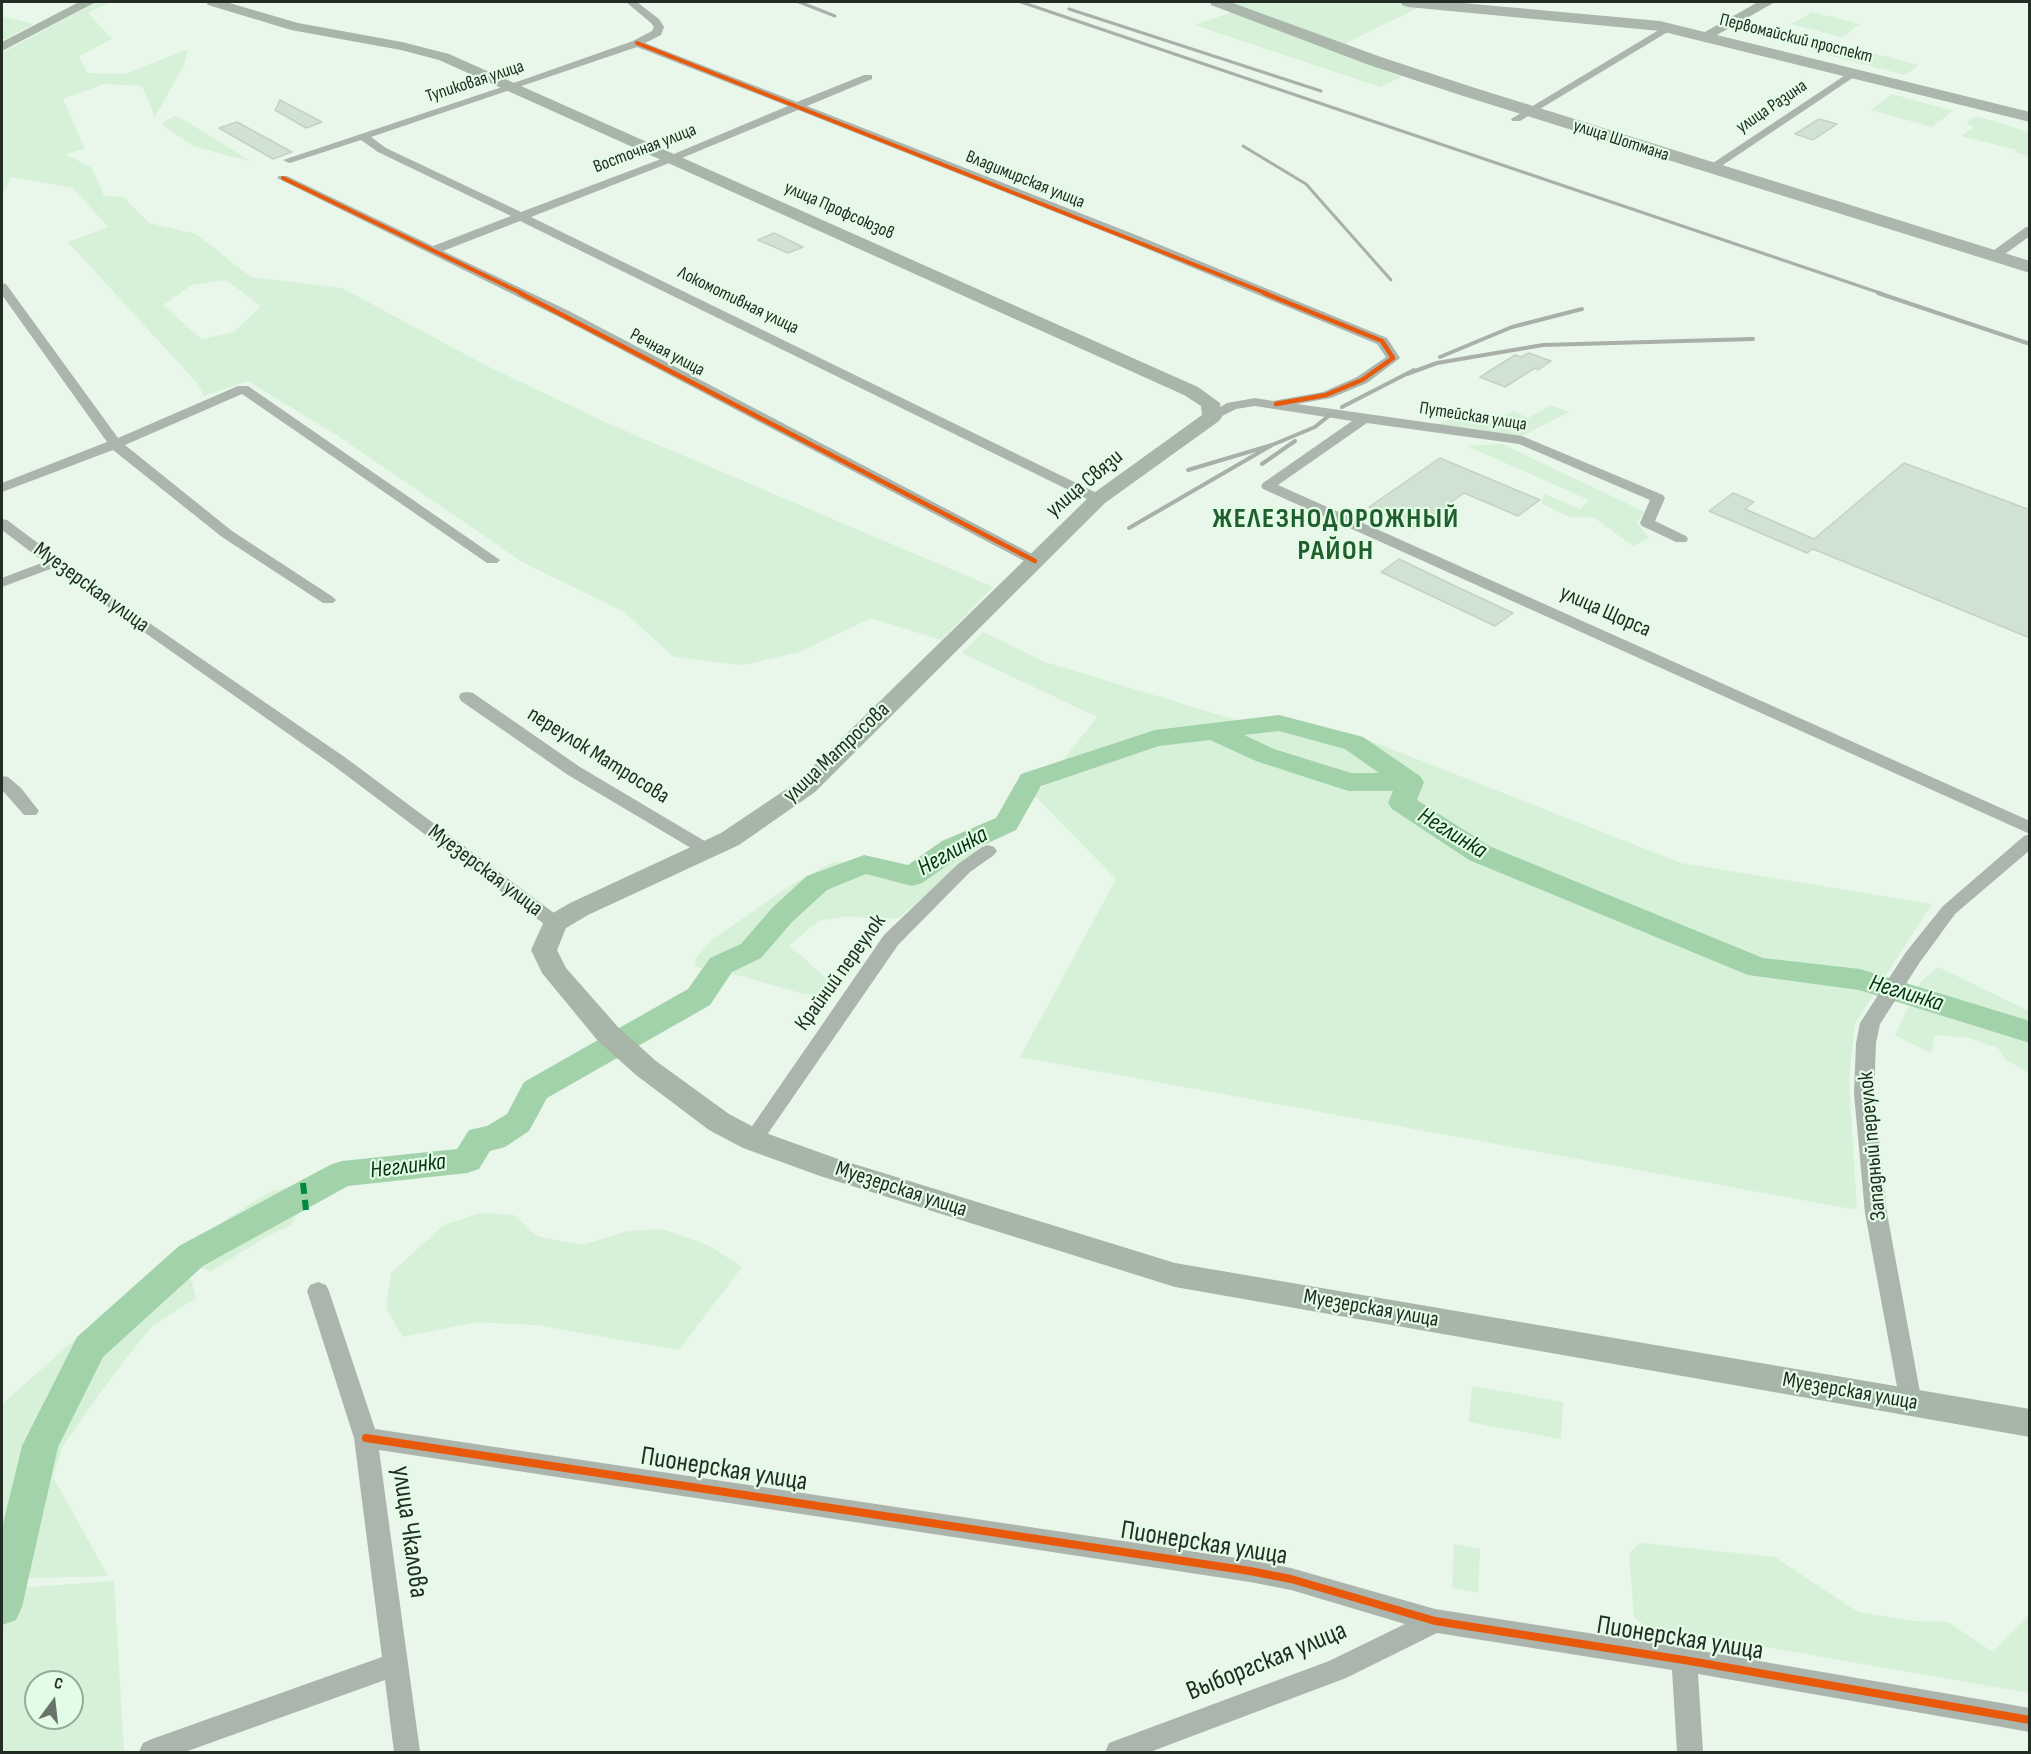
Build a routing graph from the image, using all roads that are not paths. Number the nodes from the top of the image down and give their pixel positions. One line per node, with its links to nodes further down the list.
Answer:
1 (89, 2): 11 (main road)
2 (220, 2): 14 (main road, улица Профсоюзов)
3 (631, 2): 10 (street, Тупиковая улица)
4 (1217, 2): 16 (main road, улица Шотмана)
5 (1408, 2): 7 (main road, Первомайский проспект)
6 (1768, 2): 9 (main road)
7 (1506, 6): 8 (main road, Первомайский проспект)
8 (1667, 28): 9 (main road, Первомайский проспект); 16 (street)
9 (1703, 37): 12 (main road, Первомайский проспект)
10 (638, 43): 14 (street, Тупиковая улица); 15 (street, Владимирская улица)
11 (2, 47)
12 (1853, 73): 17 (main road, Первомайский проспект); 21 (street, улица Разина)
13 (868, 77): 15 (street, Восточная улица)
14 (512, 87): 18 (street, Тупиковая улица); 19 (main road, улица Профсоюзов)
15 (801, 106): 19 (street, Восточная улица); 29 (street, Владимирская улица)
16 (1523, 116): 21 (main road, улица Шотмана)
17 (2030, 117)
18 (362, 136): 20 (street, Тупиковая улица); 23 (street, Локомотивная улица)
19 (673, 158): 23 (street, Восточная улица); 30 (main road, улица Профсоюзов)
20 (289, 160)
21 (1710, 169): 26 (main road, улица Шотмана)
22 (283, 178): 25 (street, Речная улица)
23 (520, 216): 25 (street, Восточная улица); 34 (street, Локомотивная улица)
24 (2030, 230): 26 (street)
25 (433, 250): 38 (street, Речная улица)
26 (1994, 256): 27 (main road, улица Шотмана)
27 (2030, 267)
28 (2, 286): 32 (street)
29 (1276, 404): 30 (street, Путейская улица); 31 (street, Путейская улица)
30 (1212, 417): 34 (main road, улица Связи)
31 (1364, 419): 36 (street, Путейская улица); 46 (street, улица Щорса)
32 (115, 444): 33 (street); 37 (street); 42 (street)
33 (2, 488)
34 (1098, 499): 38 (main road, улица Связи)
35 (2, 523): 39 (street, Муезерская улица)
36 (1681, 539)
37 (492, 560)
38 (1035, 561): 41 (main road, улица Связи)
39 (54, 563): 40 (street); 50 (street, Муезерская улица)
40 (2, 583)
41 (998, 596): 48 (main road, улица Матросова)
42 (328, 600)
43 (467, 698): 48 (street, переулок Матросова)
44 (2, 781): 45 (street)
45 (30, 811)
46 (2030, 828)
47 (2030, 840): 53 (street, Западный переулок)
48 (707, 850): 50 (main road, улица Матросова)
49 (988, 851): 51 (street, Крайний переулок)
50 (555, 923): 51 (main road, Муезерская улица)
51 (753, 1140): 53 (main road, Муезерская улица)
52 (318, 1291): 55 (street, улица Чкалова)
53 (1911, 1403): 54 (main road, Муезерская улица)
54 (2030, 1423)
55 (366, 1438): 56 (street, Пионерская улица); 58 (street, улица Чкалова)
56 (1435, 1621): 57 (street, Пионерская улица); 62 (street, Выборгская улица)
57 (1684, 1660): 59 (street, Пионерская улица); 63 (street)
58 (396, 1664): 60 (street); 61 (street, улица Чкалова)
59 (2030, 1720)
60 (152, 1752)
61 (407, 1752)
62 (1118, 1752)
63 (1690, 1752)

